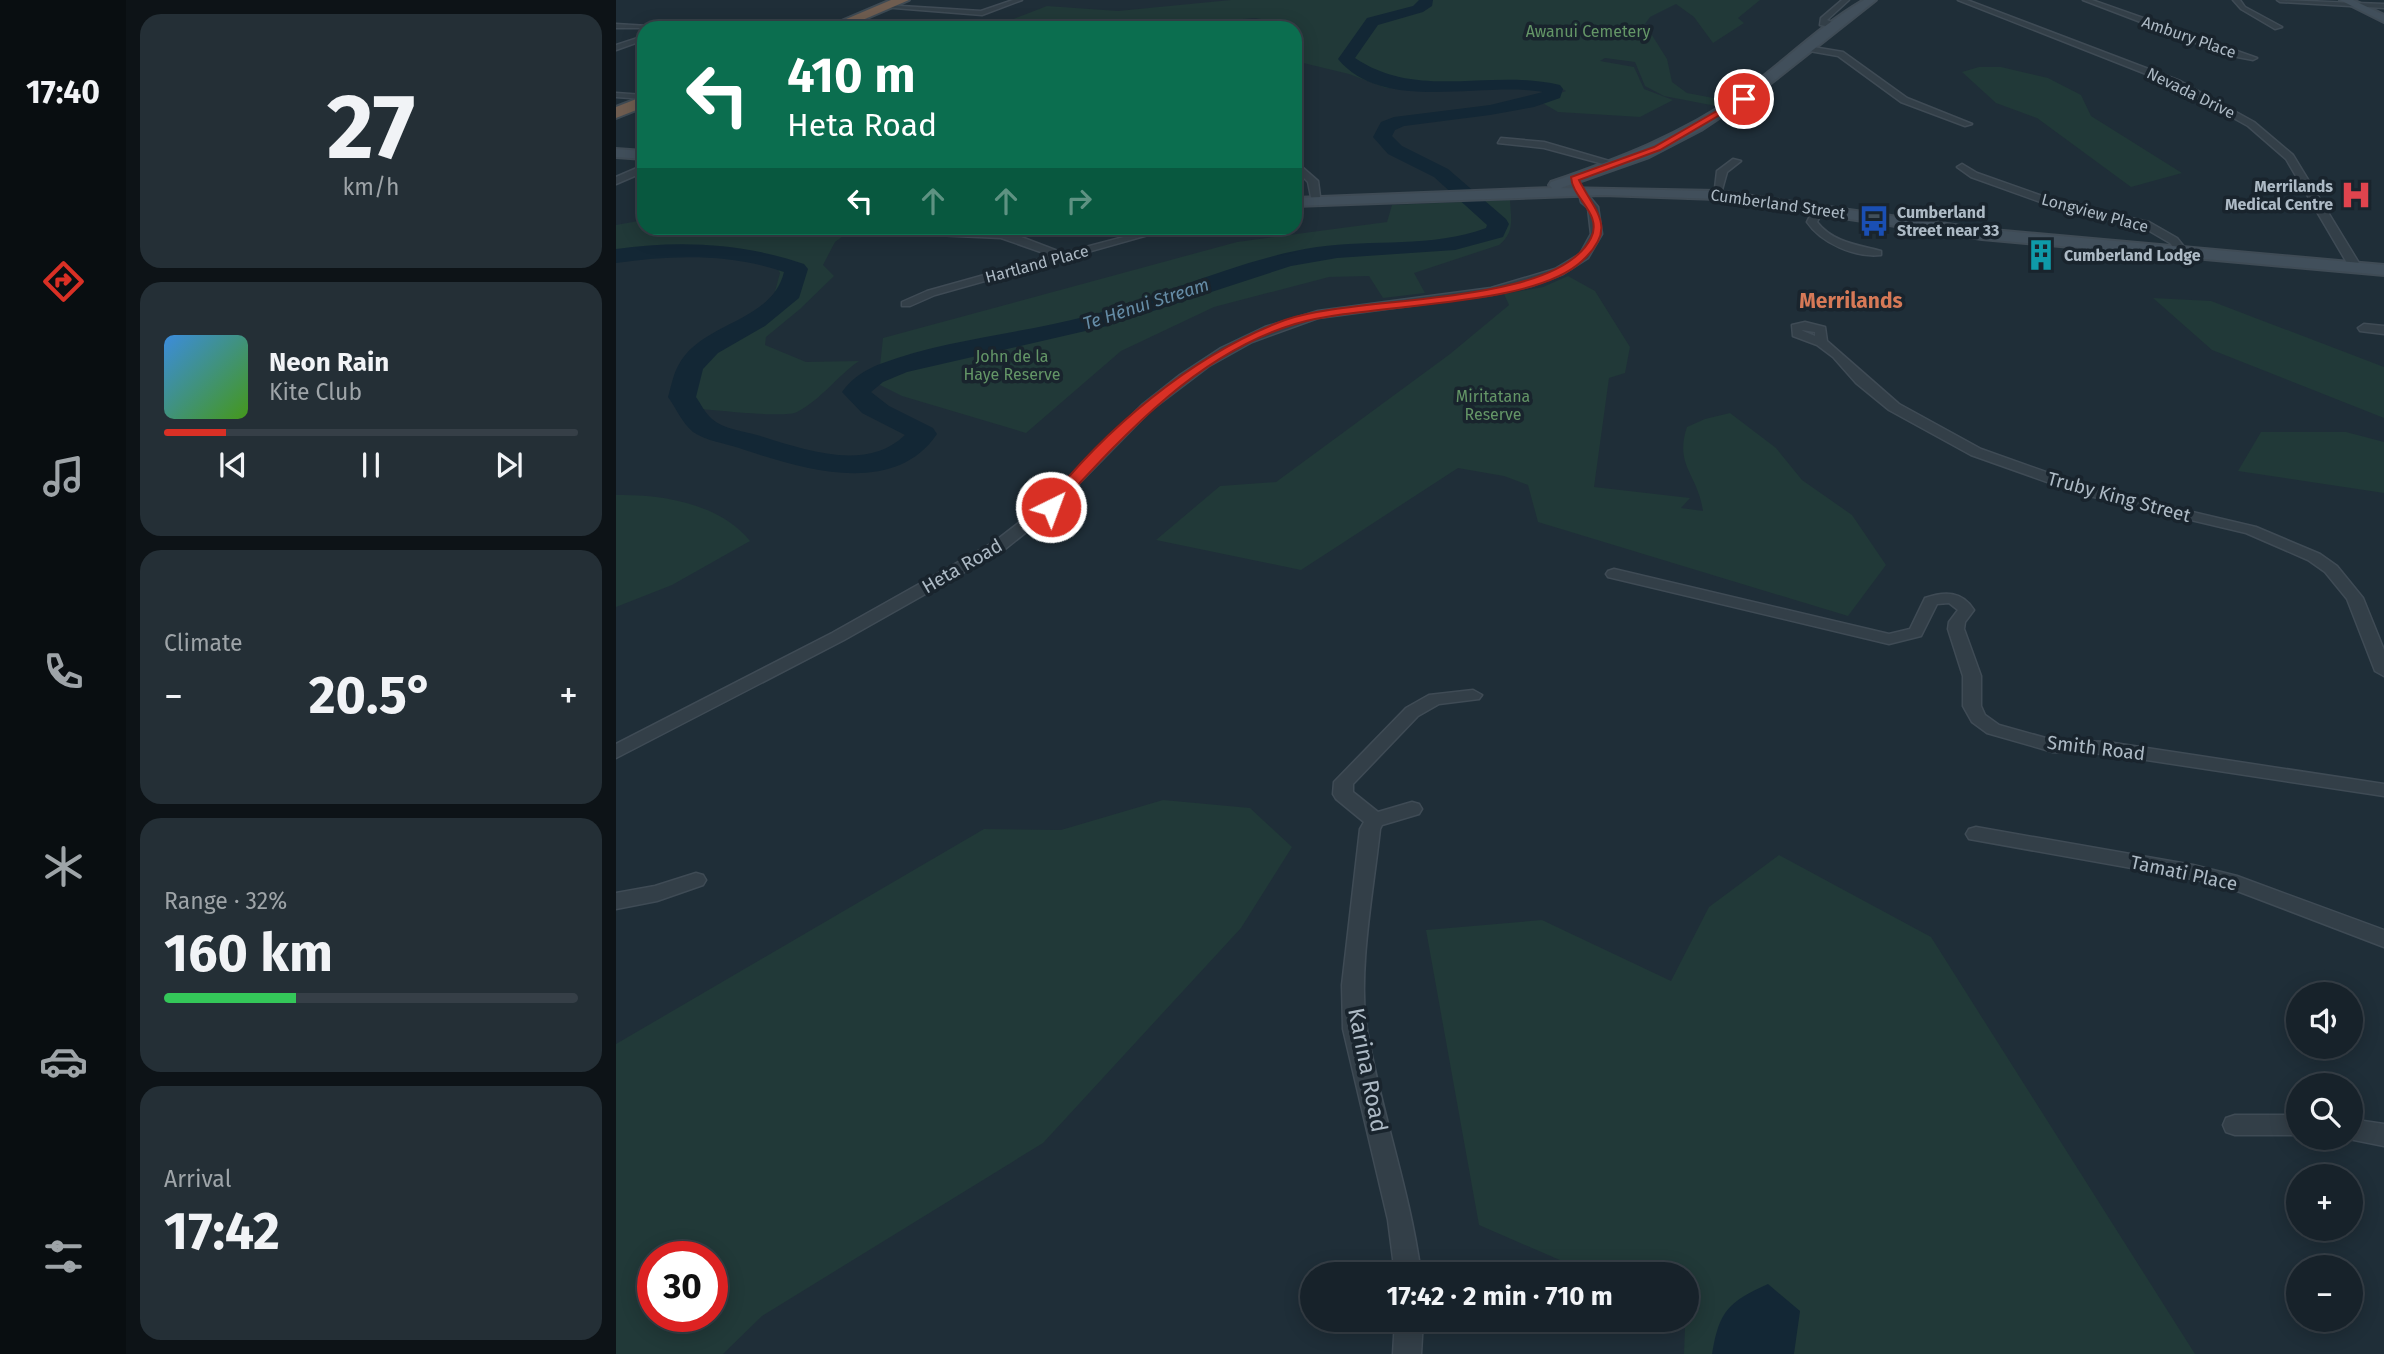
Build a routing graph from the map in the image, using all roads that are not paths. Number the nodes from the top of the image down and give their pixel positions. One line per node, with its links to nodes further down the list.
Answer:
1 (903, 0): 11 (highway)
2 (1019, 0): 11 (street)
3 (1846, 0): 15 (street)
4 (1871, 0): 15 (main road)
5 (1967, 0): 48 (street, Nevada Drive)
6 (2086, 0): 21 (street, Ambury Place)
7 (2236, 0): 17 (street)
8 (2280, 0): 9 (street)
9 (2349, 2): 10 (street); 12 (main road)
10 (2384, 6)
11 (885, 7): 13 (highway)
12 (2384, 19)
13 (850, 21)
14 (616, 26): 16 (street)
15 (1835, 26): 20 (main road)
16 (637, 27)
17 (2278, 27)
18 (637, 40): 19 (street)
19 (616, 48)
20 (1807, 48): 26 (street); 31 (main road)
21 (2253, 58)
22 (616, 95): 23 (street)
23 (637, 98)
24 (637, 102): 25 (highway)
25 (616, 113)
26 (1968, 124)
27 (1501, 141): 31 (street)
28 (616, 153): 29 (main road)
29 (637, 154)
30 (1736, 161): 38 (street)
31 (1614, 166): 36 (street); 37 (street)
32 (1962, 167): 46 (street, Longview Place)
33 (637, 171): 35 (street)
34 (1302, 171): 40 (street)
35 (616, 181)
36 (1578, 185): 37 (main road, Cumberland Street); 40 (main road, Cumberland Street); 41 (street)
37 (1603, 191): 38 (main road, Cumberland Street); 41 (street)
38 (1717, 195): 42 (main road, Cumberland Street)
39 (1302, 202): 40 (main road, Cumberland Street)
40 (1317, 202)
41 (1593, 207): 57 (street, Heta Road)
42 (1819, 208): 45 (street); 46 (main road, Cumberland Street)
43 (999, 235): 47 (street)
44 (1142, 235): 47 (street, Hartland Place)
45 (1878, 253)
46 (2184, 253): 48 (main road, Cumberland Street)
47 (1062, 257): 50 (street, Hartland Place)
48 (2356, 268): 49 (main road, Cumberland Street)
49 (2384, 270)
50 (906, 304)
51 (2364, 328): 52 (street)
52 (2384, 330)
53 (1821, 342): 55 (street, Truby King Street)
54 (1614, 574): 58 (street, Smith Road)
55 (2384, 671)
56 (1473, 695): 60 (street)
57 (616, 752)
58 (2384, 790)
59 (1412, 809): 60 (street)
60 (1375, 820): 69 (street, Karina Road)
61 (1976, 834): 64 (street, Tamati Place)
62 (696, 880): 63 (street)
63 (616, 901)
64 (2384, 939)
65 (2235, 1125): 66 (street)
66 (2286, 1125)
67 (2363, 1131): 68 (street)
68 (2384, 1135)
69 (1406, 1262)
70 (1408, 1332): 71 (street)
71 (1407, 1354)

